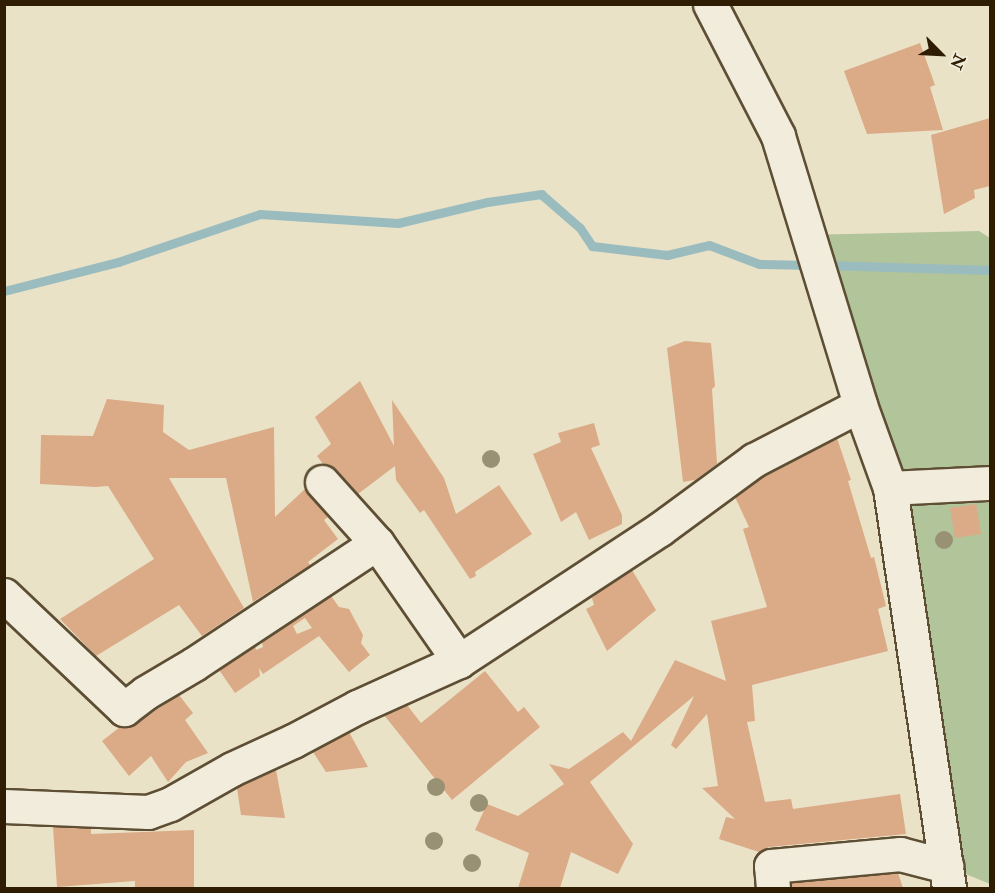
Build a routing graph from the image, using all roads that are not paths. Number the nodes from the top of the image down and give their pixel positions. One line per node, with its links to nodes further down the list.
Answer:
1 (710, 4): 2 (street)
2 (860, 405): 5 (street); 8 (street)
3 (322, 482): 6 (street)
4 (990, 483): 5 (street)
5 (890, 488): 10 (street)
6 (377, 543): 7 (street); 8 (street)
7 (4, 595)
8 (459, 661): 9 (street)
9 (4, 806)
10 (947, 877): 11 (street)
11 (773, 888)

